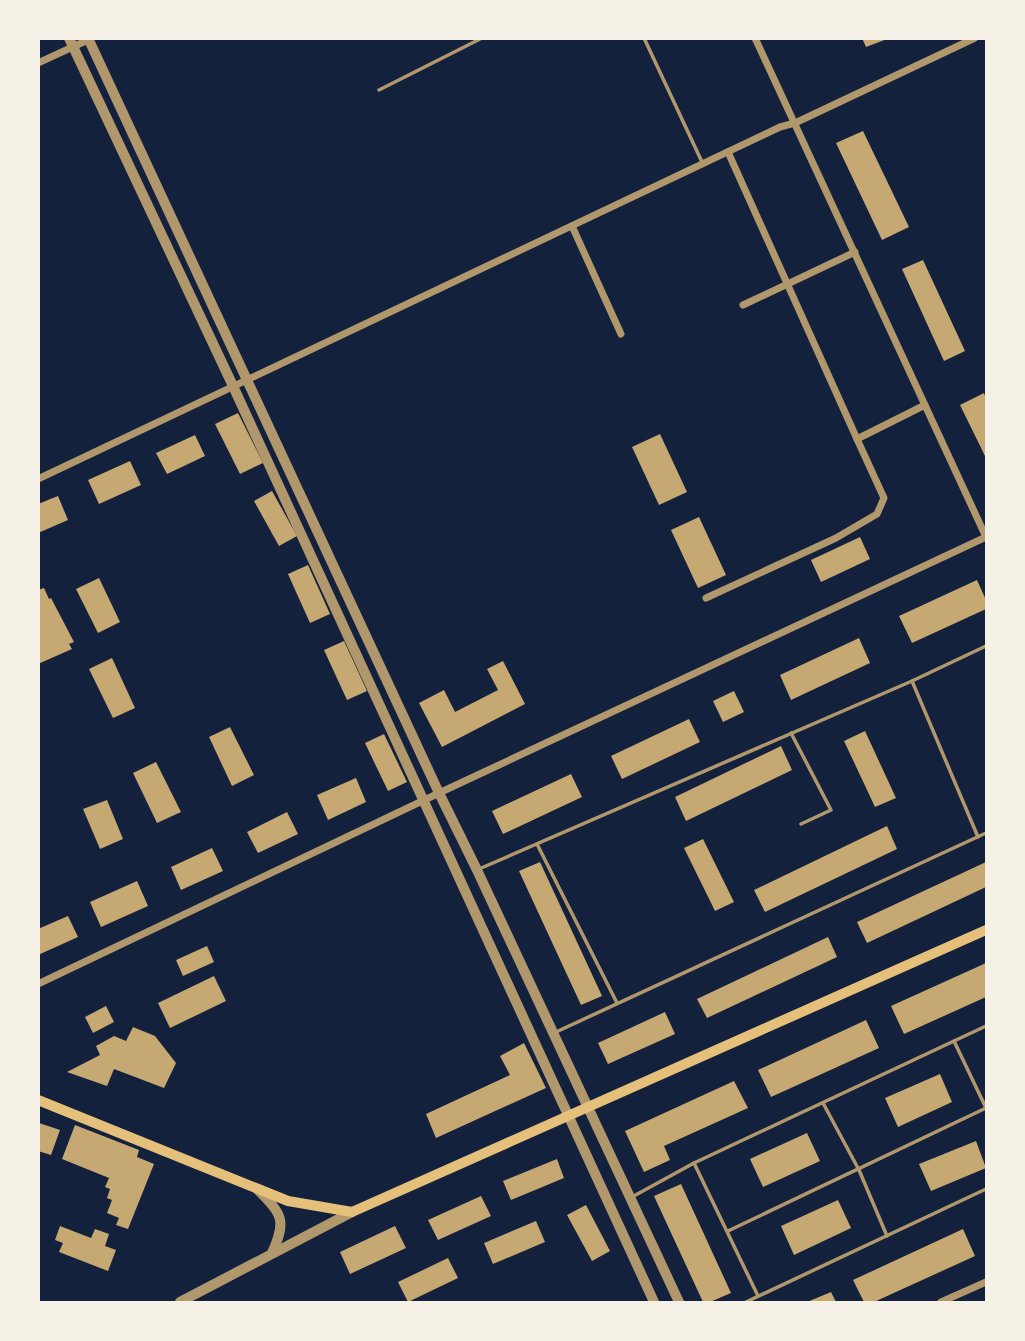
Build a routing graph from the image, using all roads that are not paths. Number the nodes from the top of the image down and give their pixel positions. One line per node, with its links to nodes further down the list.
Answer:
1 (482, 38): 8 (lane)
2 (644, 38): 11 (lane)
3 (755, 38): 9 (street)
4 (975, 38): 9 (street)
5 (89, 39): 6 (street); 17 (street)
6 (71, 42): 7 (street); 18 (street)
7 (38, 63)
8 (379, 90)
9 (795, 123): 10 (street); 13 (street)
10 (728, 152): 11 (street); 14 (street)
11 (703, 164): 12 (street)
12 (572, 226): 16 (street); 17 (street)
13 (855, 253): 14 (street); 19 (street)
14 (787, 285): 15 (street); 20 (street)
15 (743, 305)
16 (621, 334)
17 (247, 380): 18 (street); 27 (street)
18 (233, 386): 21 (street); 28 (street)
19 (925, 405): 20 (street); 22 (street)
20 (857, 439): 23 (street)
21 (38, 479)
22 (986, 537): 27 (street)
23 (706, 598)
24 (986, 646): 25 (lane)
25 (912, 681): 26 (lane); 31 (lane)
26 (791, 733): 29 (lane); 32 (lane)
27 (439, 793): 28 (street); 33 (street)
28 (422, 802): 35 (street); 44 (street)
29 (801, 824)
30 (986, 833): 31 (lane)
31 (978, 837): 36 (lane)
32 (537, 844): 33 (lane); 36 (lane)
33 (477, 870): 38 (street)
34 (986, 930): 42 (main road)
35 (38, 984)
36 (617, 1003): 38 (lane)
37 (986, 1027): 39 (lane)
38 (552, 1034): 42 (street)
39 (954, 1041): 41 (lane); 43 (lane)
40 (38, 1100): 47 (main road)
41 (823, 1103): 45 (lane); 46 (lane)
42 (586, 1107): 44 (main road); 49 (street)
43 (986, 1108): 46 (lane)
44 (570, 1115): 50 (main road); 57 (street)
45 (694, 1163): 49 (lane); 51 (lane)
46 (859, 1170): 51 (lane); 52 (lane)
47 (258, 1189): 50 (main road); 53 (street)
48 (986, 1189): 52 (lane)
49 (630, 1198): 58 (street)
50 (352, 1212): 53 (street)
51 (728, 1231): 55 (lane)
52 (887, 1236): 55 (lane)
53 (272, 1253): 56 (street)
54 (986, 1282): 60 (street)
55 (758, 1296): 59 (lane)
56 (180, 1303)
57 (654, 1303)
58 (679, 1303)
59 (746, 1303)
60 (941, 1303)

